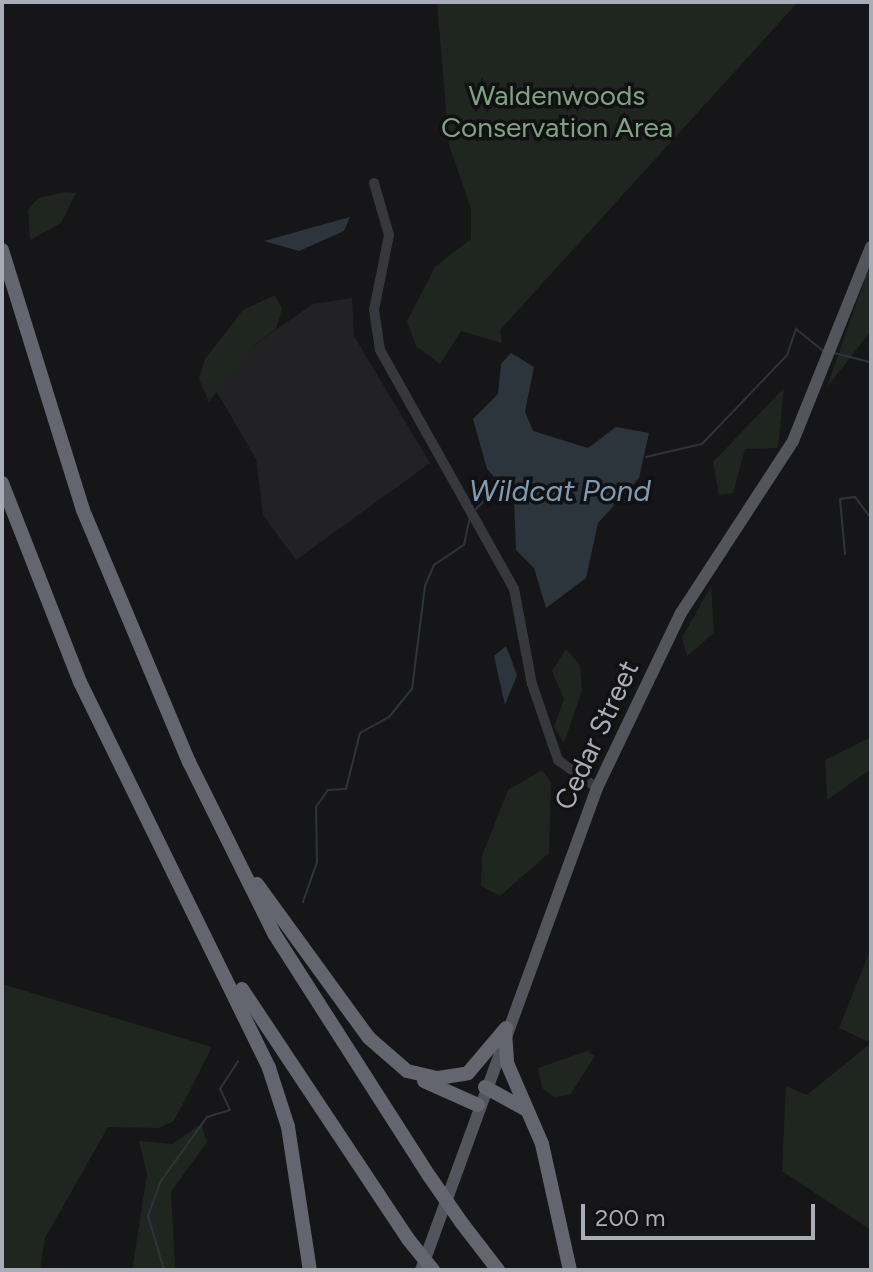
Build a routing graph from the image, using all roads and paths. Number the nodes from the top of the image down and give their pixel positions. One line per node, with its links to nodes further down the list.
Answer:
1 (374, 183): 5 (street)
2 (871, 247): 5 (main road, Cedar Street)
3 (2, 250): 6 (highway)
4 (2, 483): 7 (highway)
5 (597, 788): 8 (main road, Cedar Street)
6 (223, 835): 9 (highway); 16 (highway, bridge)
7 (180, 881): 13 (highway); 15 (highway, bridge)
8 (506, 1028): 9 (highway); 10 (main road, Cedar Street); 12 (highway)
9 (411, 1074): 11 (highway)
10 (485, 1087): 11 (main road, Cedar Street); 12 (highway)
11 (478, 1105): 14 (main road, Cedar Street)
12 (533, 1119): 17 (highway)
13 (310, 1270)
14 (421, 1270)
15 (433, 1270)
16 (498, 1270)
17 (570, 1270)

